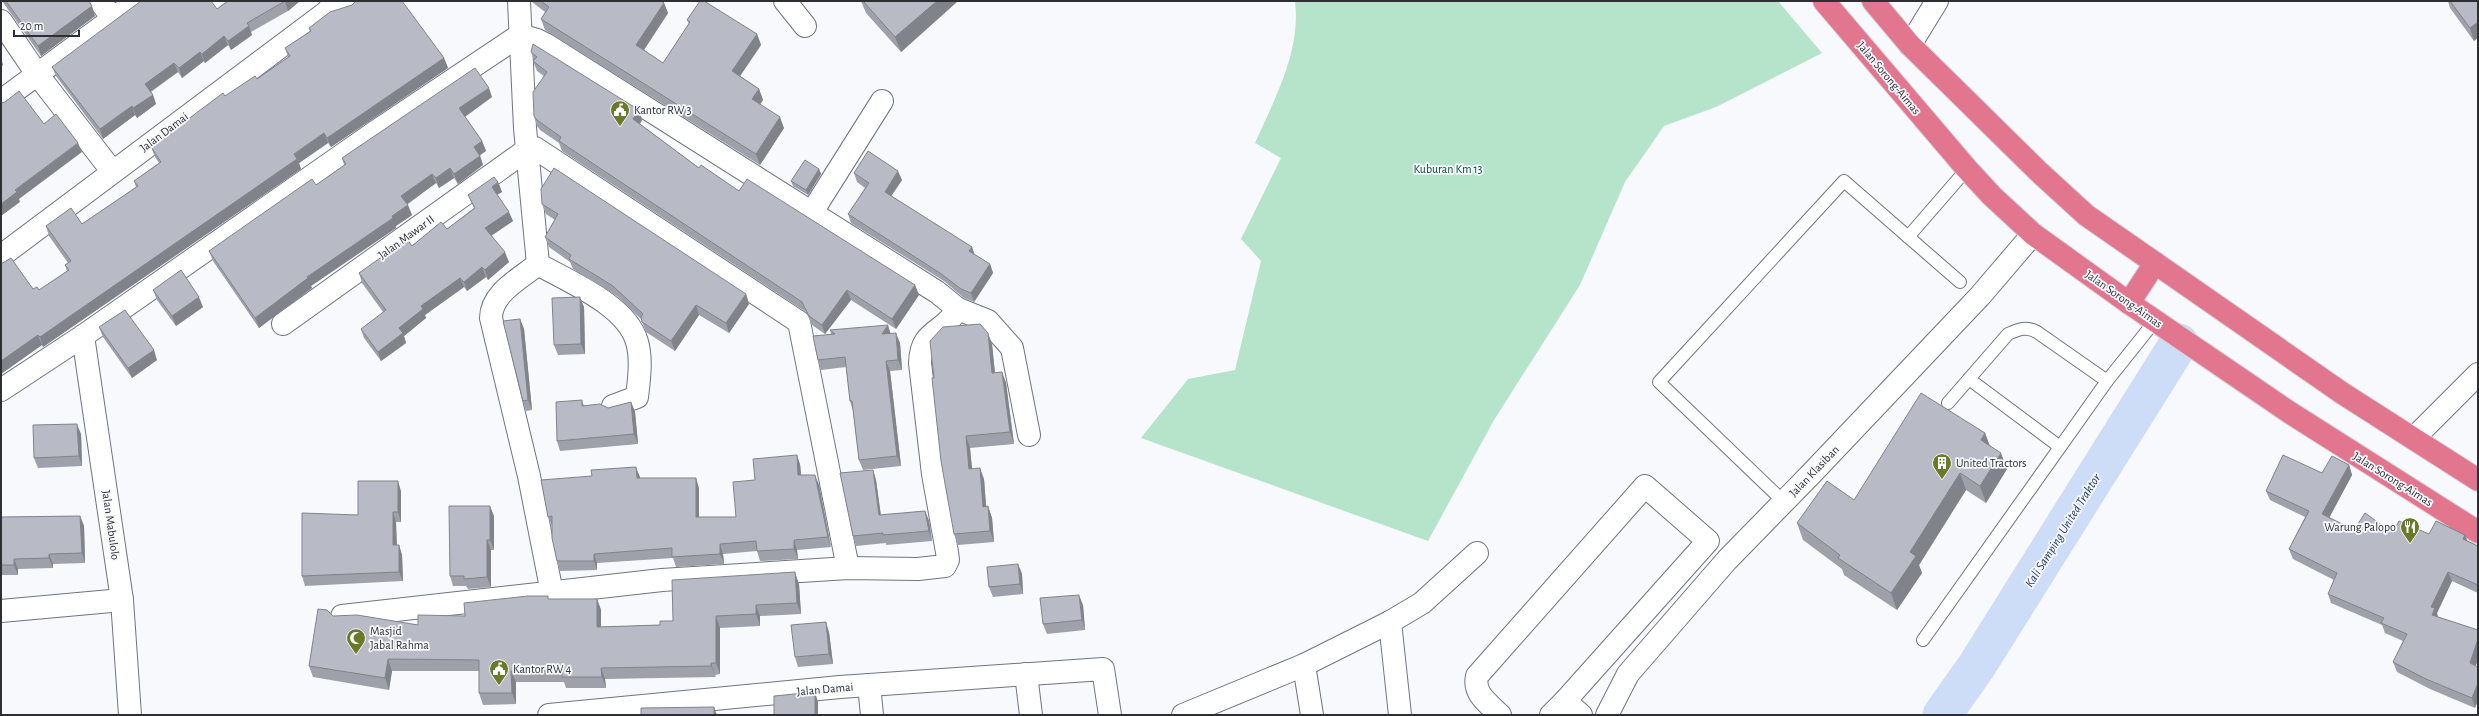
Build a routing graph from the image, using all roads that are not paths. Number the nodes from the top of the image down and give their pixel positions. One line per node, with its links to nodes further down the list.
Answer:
1 (100, 1): 9 (street)
2 (138, 1): 9 (street)
3 (519, 1): 12 (street)
4 (785, 1): 11 (street)
5 (1824, 1): 18 (highway, Jalan Sorong-Aimas)
6 (1873, 1): 13 (highway)
7 (1938, 1): 13 (street)
8 (342, 4): 19 (street, Jalan Damai)
9 (113, 19): 14 (street)
10 (1, 21): 14 (street)
11 (805, 26)
12 (520, 35): 17 (street); 20 (street); 31 (street)
13 (1910, 45): 24 (highway)
14 (37, 74): 15 (street); 19 (street)
15 (1, 101)
16 (882, 101): 20 (street)
17 (528, 149): 25 (street); 30 (street, Jalan Mawar II); 47 (street)
18 (1968, 169): 21 (highway, Jalan Sorong-Aimas); 22 (lane)
19 (112, 171): 23 (street, Jalan Damai)
20 (812, 212): 28 (street)
21 (2033, 234): 27 (highway, Jalan Sorong-Aimas); 42 (street, Jalan Klasiban)
22 (1908, 238): 26 (lane); 42 (lane)
23 (1, 256)
24 (2155, 263): 27 (highway); 39 (highway)
25 (538, 264): 37 (street); 48 (street)
26 (1960, 282)
27 (2129, 303): 29 (highway, Jalan Sorong-Aimas)
28 (958, 309): 38 (street); 47 (street)
29 (2155, 321): 34 (lane); 43 (highway, Jalan Sorong-Aimas)
30 (283, 324)
31 (83, 336): 35 (street); 49 (street, Jalan Mabulolo)
32 (2478, 374): 39 (street)
33 (1969, 379): 34 (lane); 36 (lane); 40 (lane)
34 (2107, 381): 40 (lane)
35 (1, 390)
36 (1948, 403)
37 (613, 406)
38 (1029, 435)
39 (2414, 438): 41 (highway)
40 (2060, 447): 53 (lane)
41 (2478, 480)
42 (1784, 502): 46 (street, Jalan Klasiban)
43 (2478, 532)
44 (1708, 541): 46 (street); 59 (street); 68 (street)
45 (1477, 554): 52 (street)
46 (1727, 560): 70 (street, Jalan Klasiban)
47 (848, 568): 48 (street)
48 (552, 593): 51 (street)
49 (122, 600): 50 (street); 60 (street, Jalan Mabulolo)
50 (1, 611)
51 (342, 616)
52 (1390, 622): 54 (street); 67 (street)
53 (1923, 640)
54 (1304, 666): 58 (street); 66 (street)
55 (1026, 674): 56 (street, Jalan Damai); 63 (street); 64 (street, Jalan Damai)
56 (870, 685): 57 (street, Jalan Damai); 62 (street)
57 (723, 706): 61 (street, Jalan Damai)
58 (1229, 706): 65 (street)
59 (1558, 708): 69 (street)
60 (130, 715)
61 (549, 715)
62 (872, 715)
63 (1031, 715)
64 (1110, 715)
65 (1182, 715)
66 (1312, 715)
67 (1400, 715)
68 (1500, 715)
69 (1581, 715)
70 (1607, 715)

